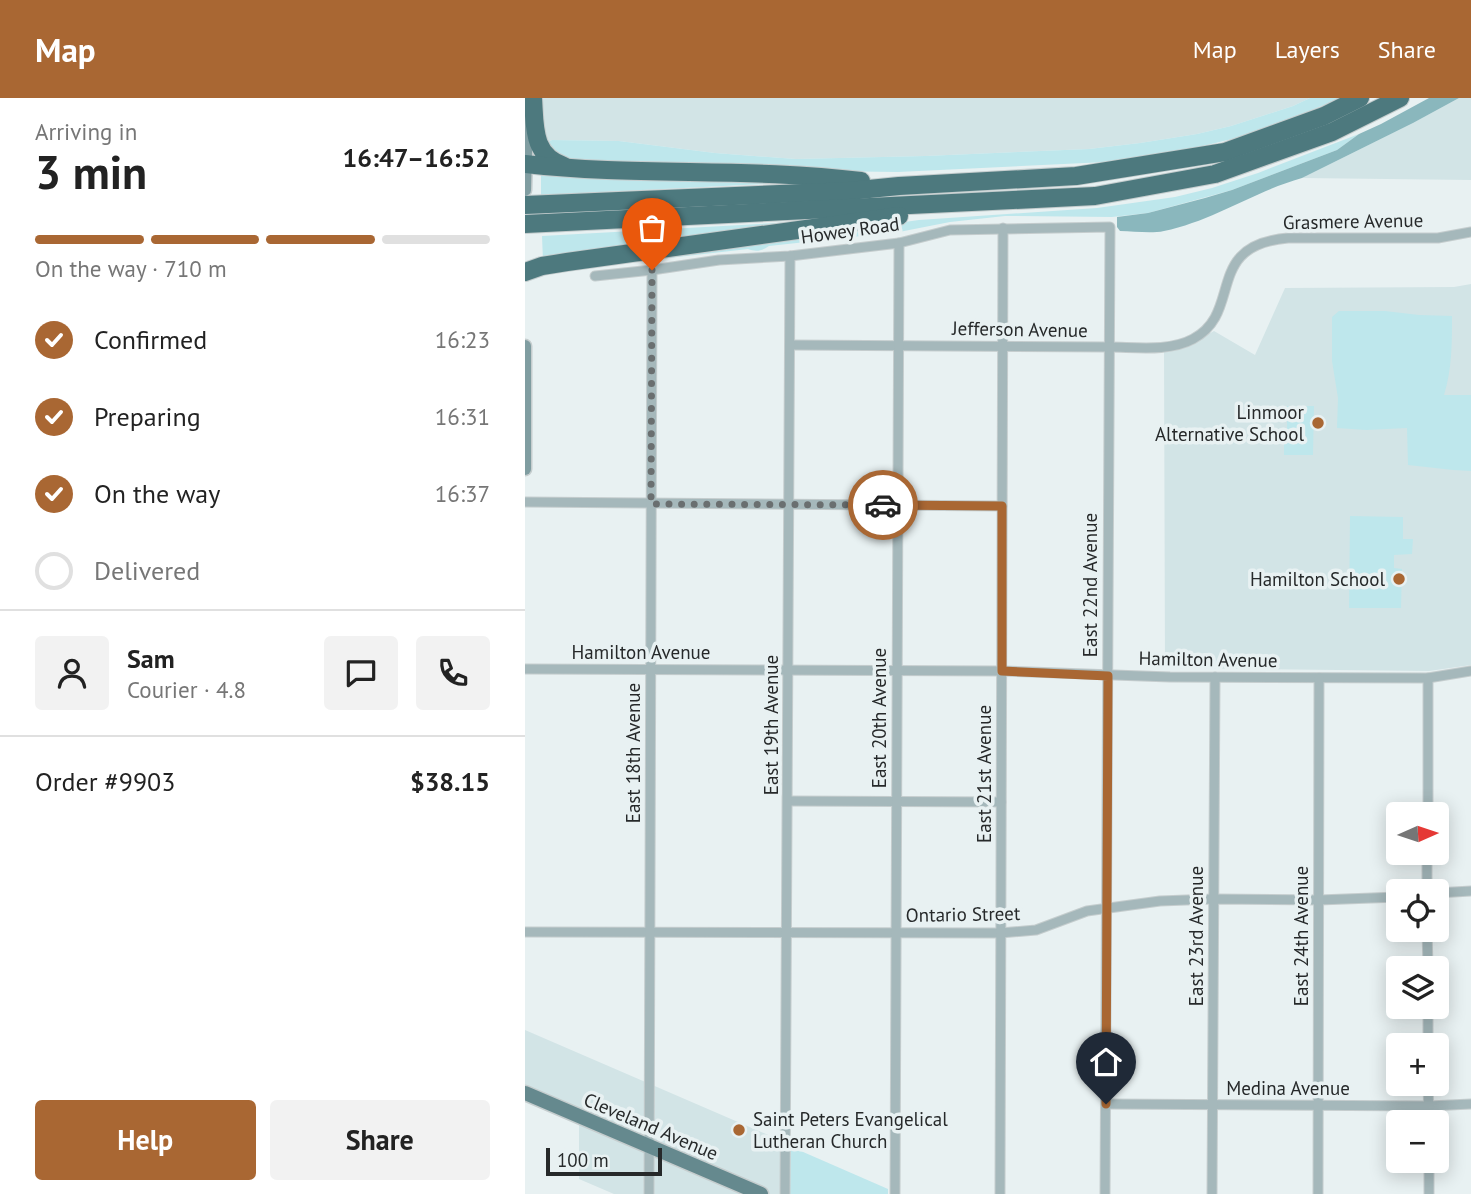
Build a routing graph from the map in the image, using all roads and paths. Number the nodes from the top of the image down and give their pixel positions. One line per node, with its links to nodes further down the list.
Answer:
1 (527, 98): 5 (street)
2 (533, 98): 6 (highway)
3 (1360, 98): 7 (highway)
4 (1400, 98): 9 (highway)
5 (525, 164): 6 (highway); 8 (street)
6 (571, 168): 7 (highway)
7 (899, 186): 10 (highway)
8 (525, 190)
9 (982, 202): 11 (highway); 18 (highway)
10 (525, 205)
11 (525, 225)
12 (1003, 228): 13 (street, Howey Road); 15 (street, Howey Road); 24 (street, East 21st Avenue)
13 (1109, 228): 25 (street, East 22nd Avenue)
14 (1471, 232): 20 (street, Grasmere Avenue)
15 (899, 243): 16 (street, Howey Road); 23 (street, East 20th Avenue)
16 (790, 256): 17 (street, Howey Road); 21 (street, East 19th Avenue)
17 (652, 270): 19 (street, Howey Road); 29 (street, East 18th Avenue)
18 (525, 272)
19 (595, 276)
20 (1224, 294): 25 (street, Jefferson Avenue)
21 (790, 345): 23 (street, Jefferson Avenue); 30 (street, East 19th Avenue)
22 (525, 346): 26 (street)
23 (898, 346): 24 (street, Jefferson Avenue); 31 (street, East 20th Avenue)
24 (1003, 346): 25 (street, Jefferson Avenue); 32 (street, East 21st Avenue)
25 (1108, 347): 39 (street, East 22nd Avenue)
26 (525, 397): 27 (street)
27 (525, 469)
28 (525, 502): 29 (street)
29 (651, 504): 30 (street); 34 (street, East 18th Avenue)
30 (789, 505): 31 (street); 35 (street, East 19th Avenue)
31 (898, 505): 32 (street); 36 (street, East 20th Avenue)
32 (1002, 506): 37 (street, East 21st Avenue)
33 (525, 669): 34 (street, Hamilton Avenue)
34 (651, 670): 35 (street, Hamilton Avenue); 53 (street, East 18th Avenue)
35 (788, 670): 36 (street, Hamilton Avenue); 43 (street, East 19th Avenue)
36 (897, 671): 37 (street, Hamilton Avenue); 44 (street, East 20th Avenue)
37 (1002, 671): 39 (street, Hamilton Avenue); 45 (street, East 21st Avenue)
38 (1471, 671): 42 (street, Hamilton Avenue)
39 (1108, 676): 40 (street, Hamilton Avenue); 52 (street, East 22nd Avenue)
40 (1215, 677): 41 (street, Hamilton Avenue); 50 (street, East 23rd Avenue)
41 (1319, 678): 42 (street, Hamilton Avenue); 51 (street, East 24th Avenue)
42 (1428, 678): 46 (street)
43 (788, 801): 44 (street); 55 (street, East 19th Avenue)
44 (897, 802): 45 (street); 56 (street, East 20th Avenue)
45 (1001, 802): 57 (street, East 21st Avenue)
46 (1427, 802)
47 (1471, 891): 48 (street)
48 (1449, 892)
49 (1386, 897): 51 (street, Ontario Street)
50 (1213, 899): 51 (street, Ontario Street); 52 (street, Ontario Street); 62 (street, East 23rd Avenue)
51 (1319, 900): 63 (street, East 24th Avenue)
52 (1106, 908): 57 (street, Ontario Street); 60 (street, East 22nd Avenue)
53 (649, 931): 54 (street, Ontario Street); 55 (street, Ontario Street); 66 (street, East 18th Avenue)
54 (525, 932)
55 (787, 932): 56 (street, Ontario Street); 70 (street, East 19th Avenue)
56 (896, 933): 57 (street, Ontario Street); 71 (street, East 20th Avenue)
57 (1000, 933): 72 (street, East 21st Avenue)
58 (525, 1093): 66 (main road, Cleveland Avenue)
59 (1429, 1096): 64 (street)
60 (1106, 1104): 62 (street, Medina Avenue); 73 (street, East 22nd Avenue)
61 (1471, 1104): 64 (street, Medina Avenue)
62 (1212, 1105): 63 (street, Medina Avenue); 74 (street, East 23rd Avenue)
63 (1319, 1105): 64 (street, Medina Avenue); 75 (street, East 24th Avenue)
64 (1429, 1106): 65 (street)
65 (1429, 1110)
66 (649, 1146): 68 (street, East 18th Avenue); 69 (main road, Cleveland Avenue)
67 (1429, 1173): 76 (street)
68 (649, 1194)
69 (761, 1194)
70 (785, 1194)
71 (895, 1194)
72 (1000, 1194)
73 (1105, 1194)
74 (1212, 1194)
75 (1318, 1194)
76 (1429, 1194)

